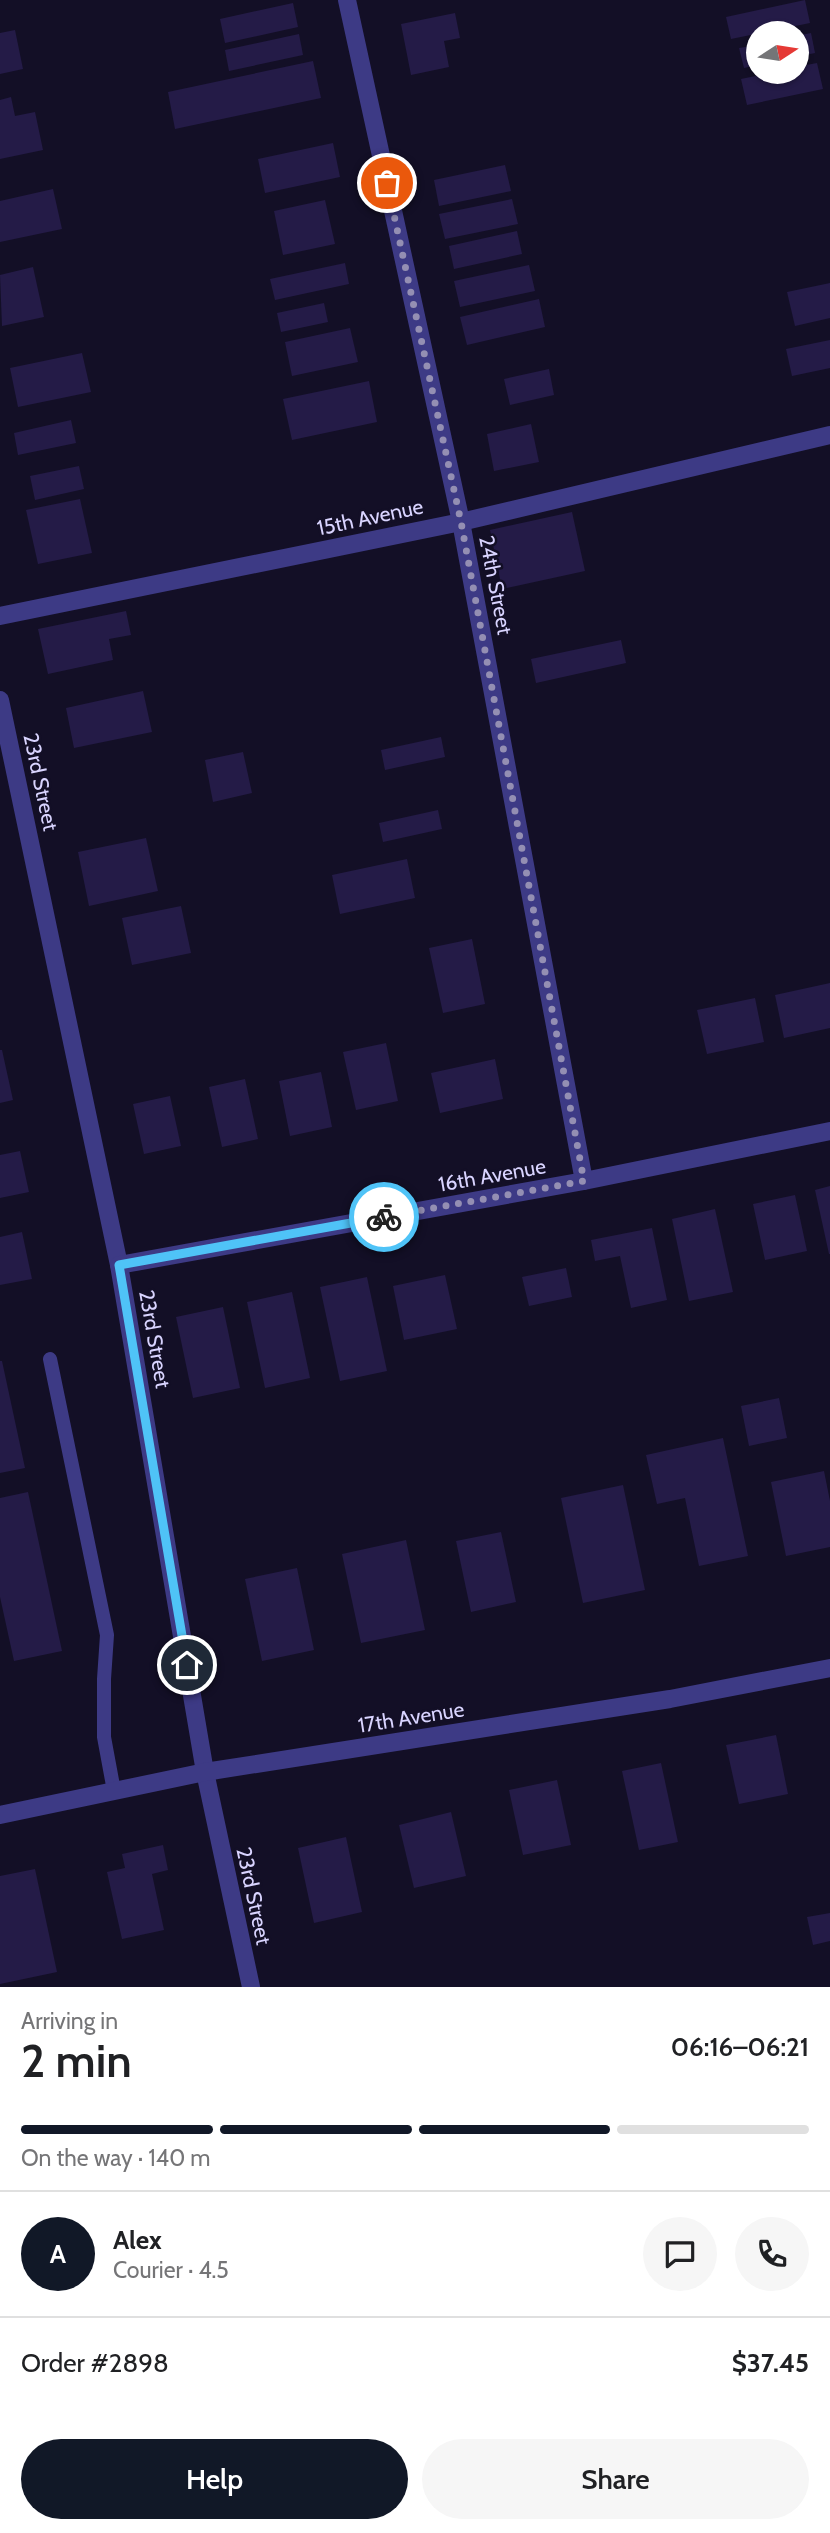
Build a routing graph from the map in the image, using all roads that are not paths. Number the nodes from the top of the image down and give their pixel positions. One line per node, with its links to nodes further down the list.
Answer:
1 (346, 0): 3 (street, 24th Street)
2 (830, 435): 3 (street, 15th Avenue)
3 (461, 522): 4 (street, 15th Avenue); 7 (street, 24th Street)
4 (0, 616)
5 (0, 700): 8 (street, 23rd Street)
6 (830, 1131): 7 (street, 16th Avenue)
7 (584, 1181): 8 (street, 16th Avenue)
8 (119, 1265): 11 (street, 23rd Street)
9 (50, 1359): 12 (lane)
10 (830, 1668): 11 (street, 17th Avenue)
11 (205, 1772): 12 (street, 17th Avenue); 14 (street, 23rd Street)
12 (114, 1791): 13 (street, 17th Avenue)
13 (0, 1815)
14 (251, 1987)

